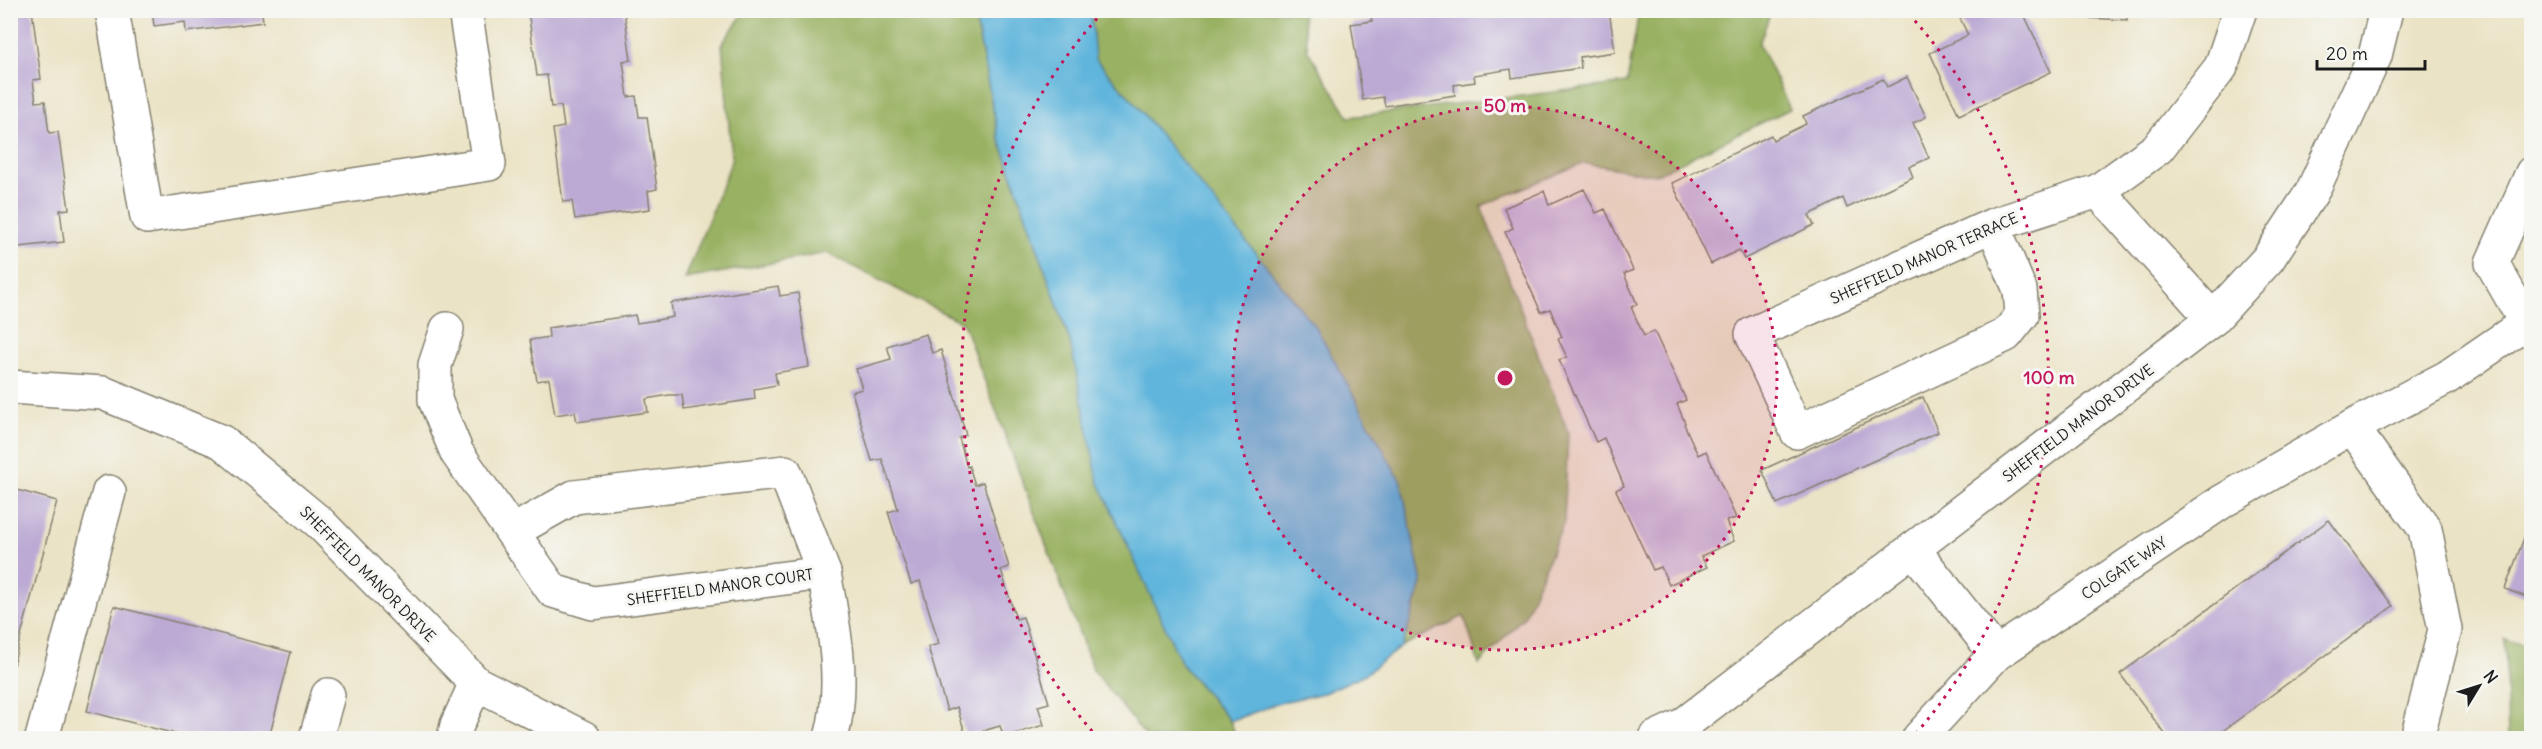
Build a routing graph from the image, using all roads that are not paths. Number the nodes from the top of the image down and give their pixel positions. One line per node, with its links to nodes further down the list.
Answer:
1 (112, 10): 2 (street)
2 (465, 10)
3 (2240, 10): 6 (street, SHEFFIELD MANOR TERRACE)
4 (2386, 10): 8 (street, SHEFFIELD MANOR DRIVE)
5 (2532, 173): 9 (street)
6 (2098, 191): 7 (street, SHEFFIELD MANOR TERRACE); 8 (street)
7 (1993, 225): 7 (street, SHEFFIELD MANOR TERRACE)
8 (2213, 319): 15 (street, SHEFFIELD MANOR DRIVE)
9 (2529, 321): 12 (street, COLGATE WAY)
10 (447, 329): 14 (street)
11 (10, 387): 18 (street, SHEFFIELD MANOR DRIVE)
12 (2352, 427): 17 (street, COLGATE WAY); 27 (street)
13 (109, 492): 20 (street)
14 (512, 532): 16 (street, SHEFFIELD MANOR COURT); 16 (street)
15 (1913, 549): 17 (street); 25 (street, SHEFFIELD MANOR DRIVE)
16 (824, 573): 24 (street, SHEFFIELD MANOR COURT)
17 (1996, 654): 26 (street, COLGATE WAY)
18 (476, 683): 22 (street); 23 (street, SHEFFIELD MANOR DRIVE)
19 (328, 695): 21 (street)
20 (42, 738)
21 (316, 738)
22 (454, 738)
23 (584, 738)
24 (831, 738)
25 (1655, 738)
26 (1919, 738)
27 (2417, 738)

